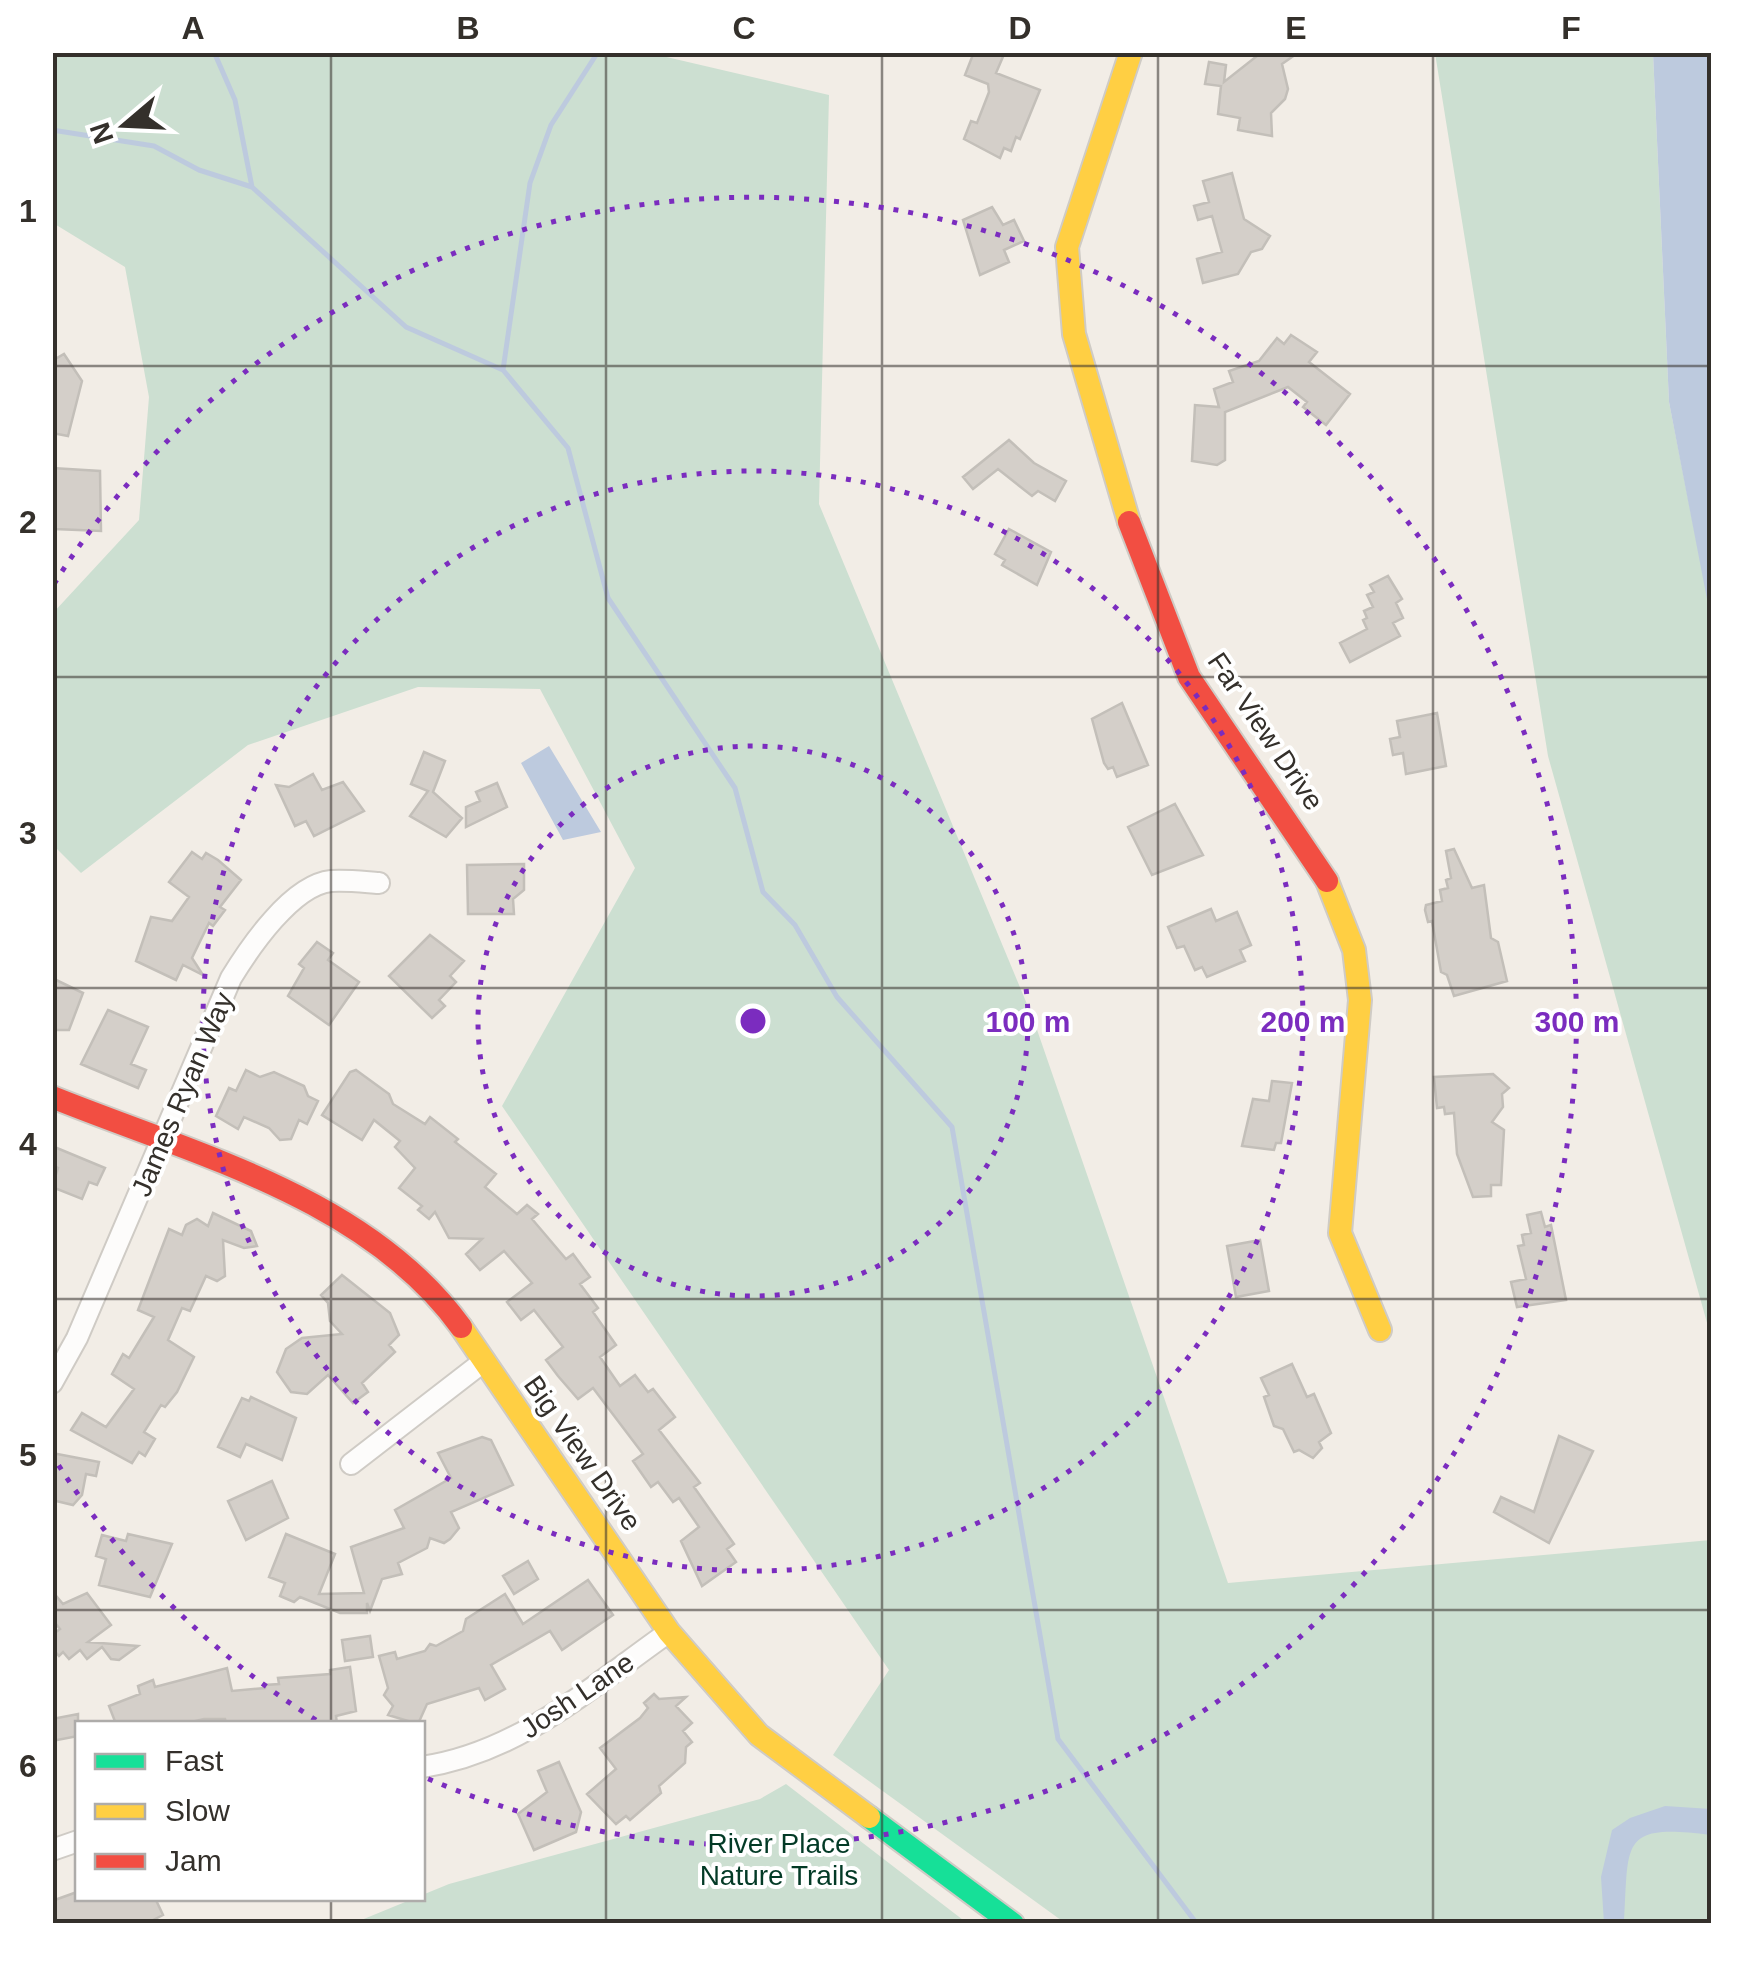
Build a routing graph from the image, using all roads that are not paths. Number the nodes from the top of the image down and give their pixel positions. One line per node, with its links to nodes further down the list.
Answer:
1 (1131, 52): 5 (street, Far View Drive)
2 (379, 883): 4 (street, James Ryan Way)
3 (52, 1098): 4 (street, Big View Drive)
4 (162, 1145): 6 (street, Big View Drive); 7 (street, James Ryan Way)
5 (1380, 1330)
6 (483, 1362): 8 (street); 9 (street, Big View Drive)
7 (52, 1383)
8 (352, 1464)
9 (669, 1632): 10 (street, Josh Lane); 11 (street, Big View Drive)
10 (425, 1766)
11 (1013, 1924)

